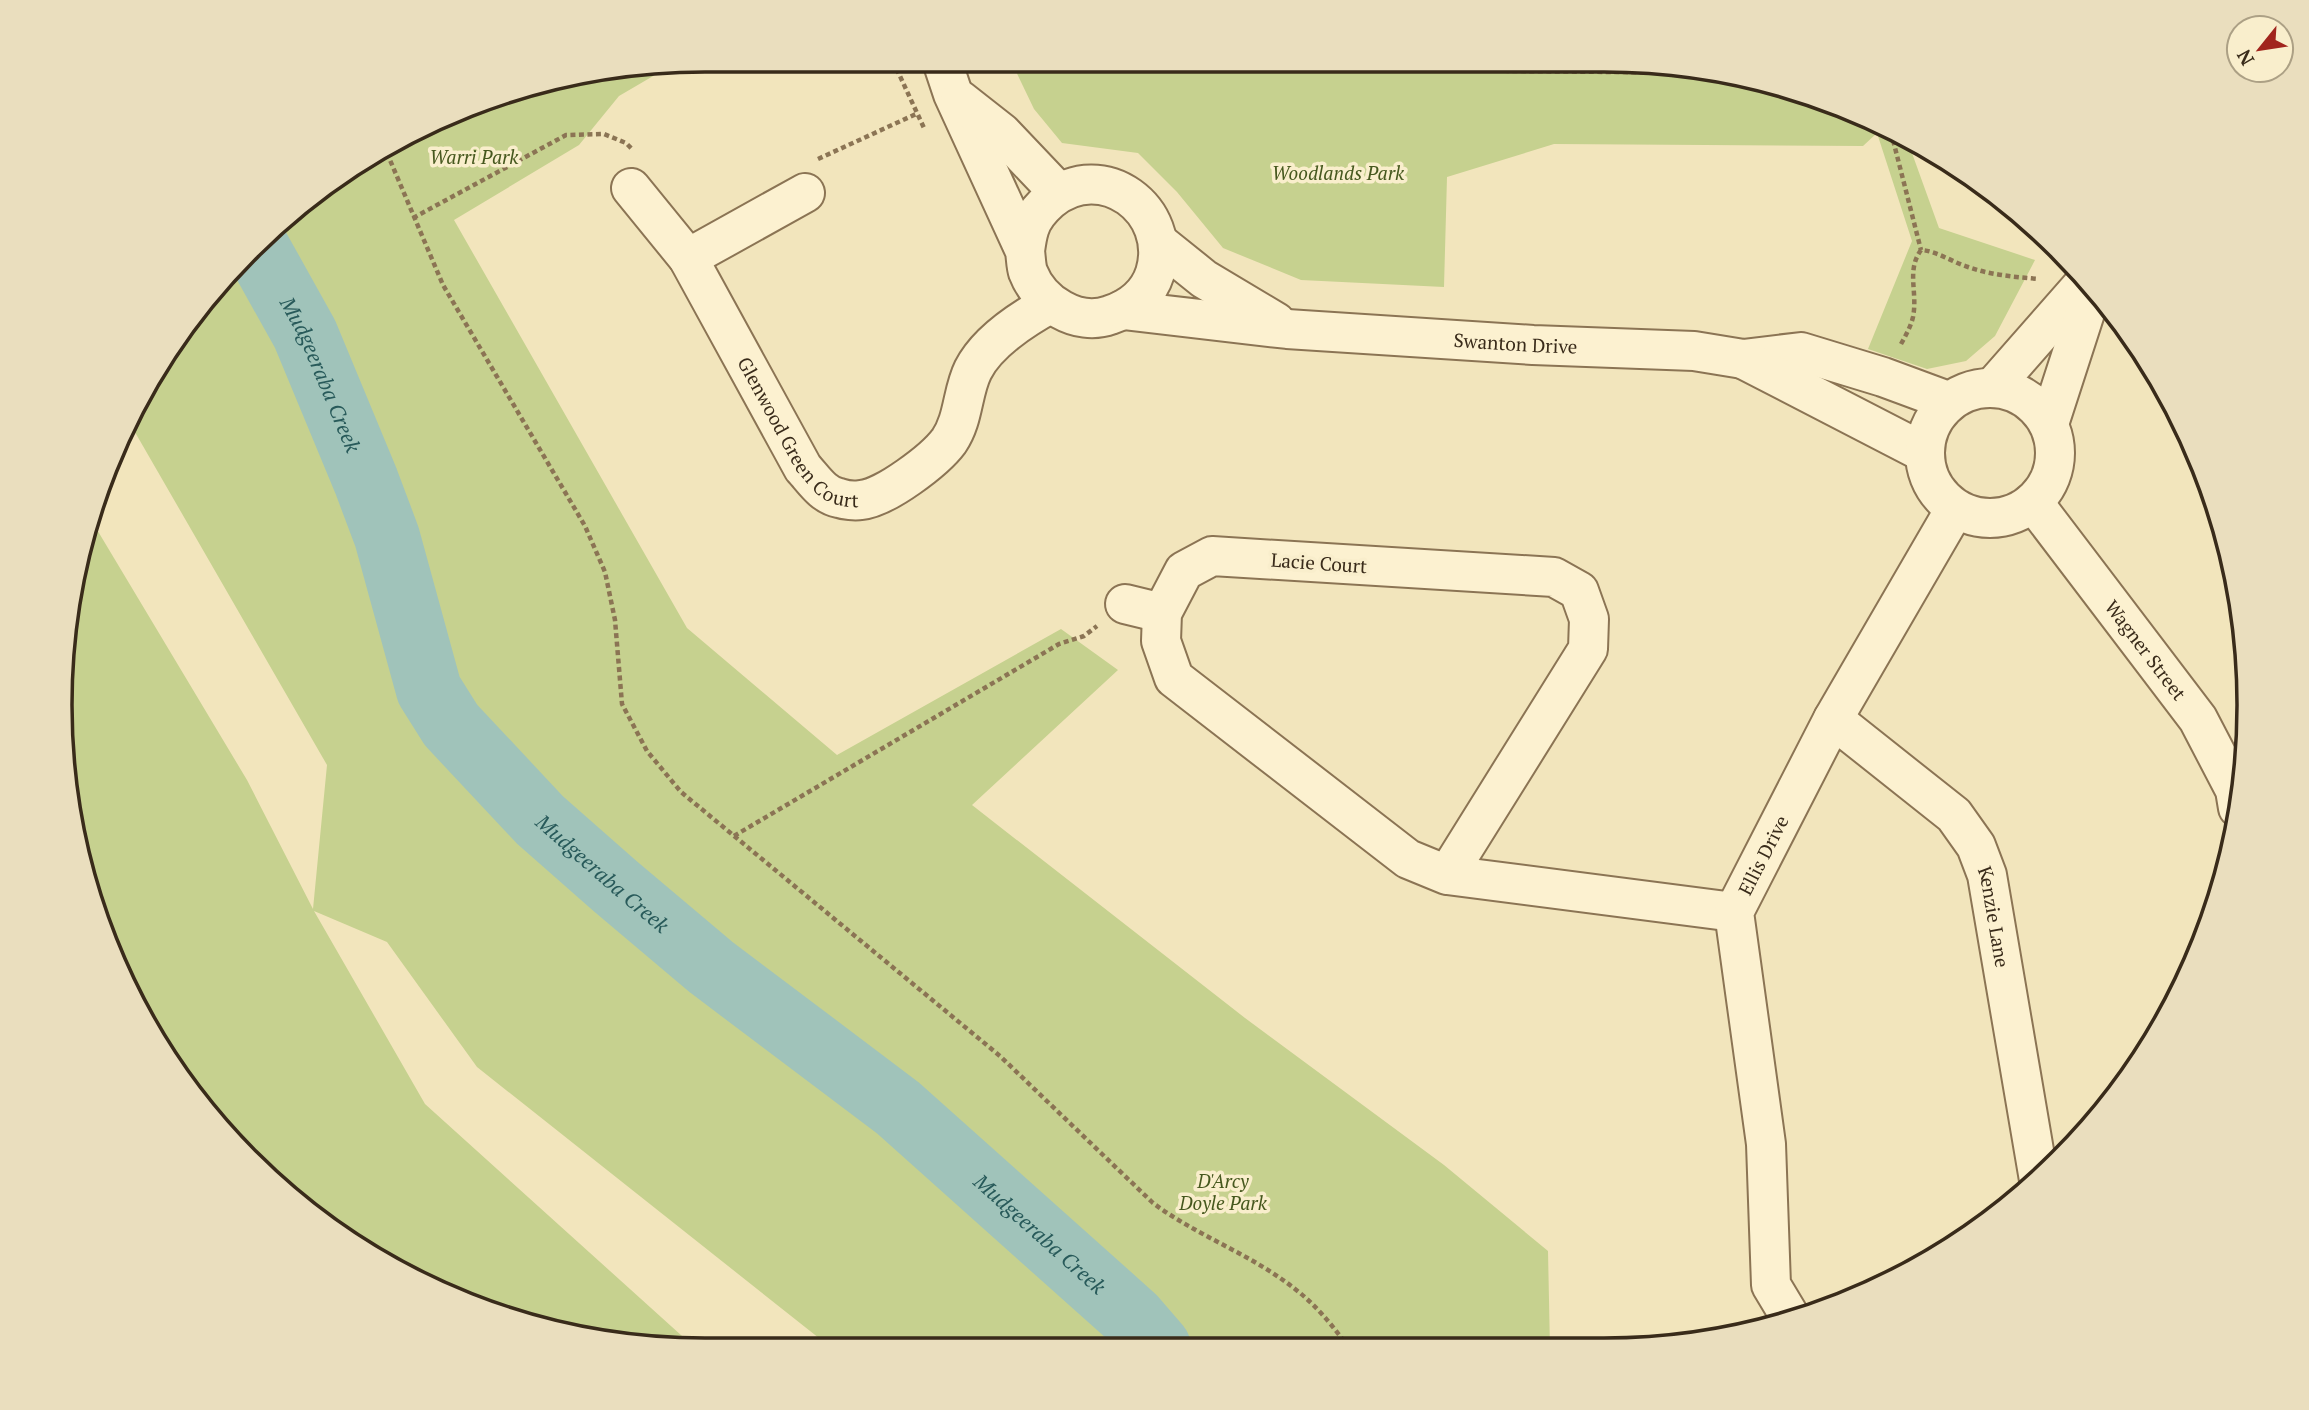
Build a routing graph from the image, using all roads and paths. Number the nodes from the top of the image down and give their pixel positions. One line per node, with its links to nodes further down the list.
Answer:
1 (947, 78): 6 (street); 10 (street)
2 (1894, 142): 9 (path)
3 (389, 157): 7 (path)
4 (631, 188): 7 (path); 11 (street, Glenwood Green Court)
5 (805, 193): 11 (street)
6 (1059, 193): 8 (street, Swanton Drive); 10 (street)
7 (414, 218): 30 (path)
8 (1158, 242): 16 (street, Swanton Drive); 17 (street, Swanton Drive)
9 (1921, 250): 12 (path); 19 (path)
10 (1025, 251): 15 (street)
11 (688, 258): 15 (street, Glenwood Green Court)
12 (2049, 280)
13 (2080, 288): 20 (street)
14 (2089, 299): 22 (street)
15 (1050, 304): 16 (street, Swanton Drive)
16 (1123, 310): 17 (street, Swanton Drive)
17 (1287, 329): 18 (street, Swanton Drive)
18 (1743, 359): 19 (street, Swanton Drive); 23 (street, Swanton Drive)
19 (1859, 370): 21 (street, Swanton Drive)
20 (1994, 386): 21 (street); 22 (street)
21 (1948, 401): 23 (street)
22 (2049, 424): 24 (street)
23 (1923, 452): 25 (street)
24 (2033, 502): 25 (street); 29 (street, Wagner Street)
25 (1955, 509): 28 (street, Ellis Drive)
26 (1125, 604): 27 (street); 30 (path)
27 (1162, 613): 31 (street); 31 (street, Lacie Court)
28 (1833, 719): 32 (street, Ellis Drive); 33 (street, Kenzie Lane)
29 (2232, 785)
30 (734, 836): 35 (path)
31 (1447, 875): 32 (street)
32 (1734, 912): 34 (street, Ellis Drive)
33 (2037, 1167)
34 (1787, 1311)
35 (1341, 1338)

